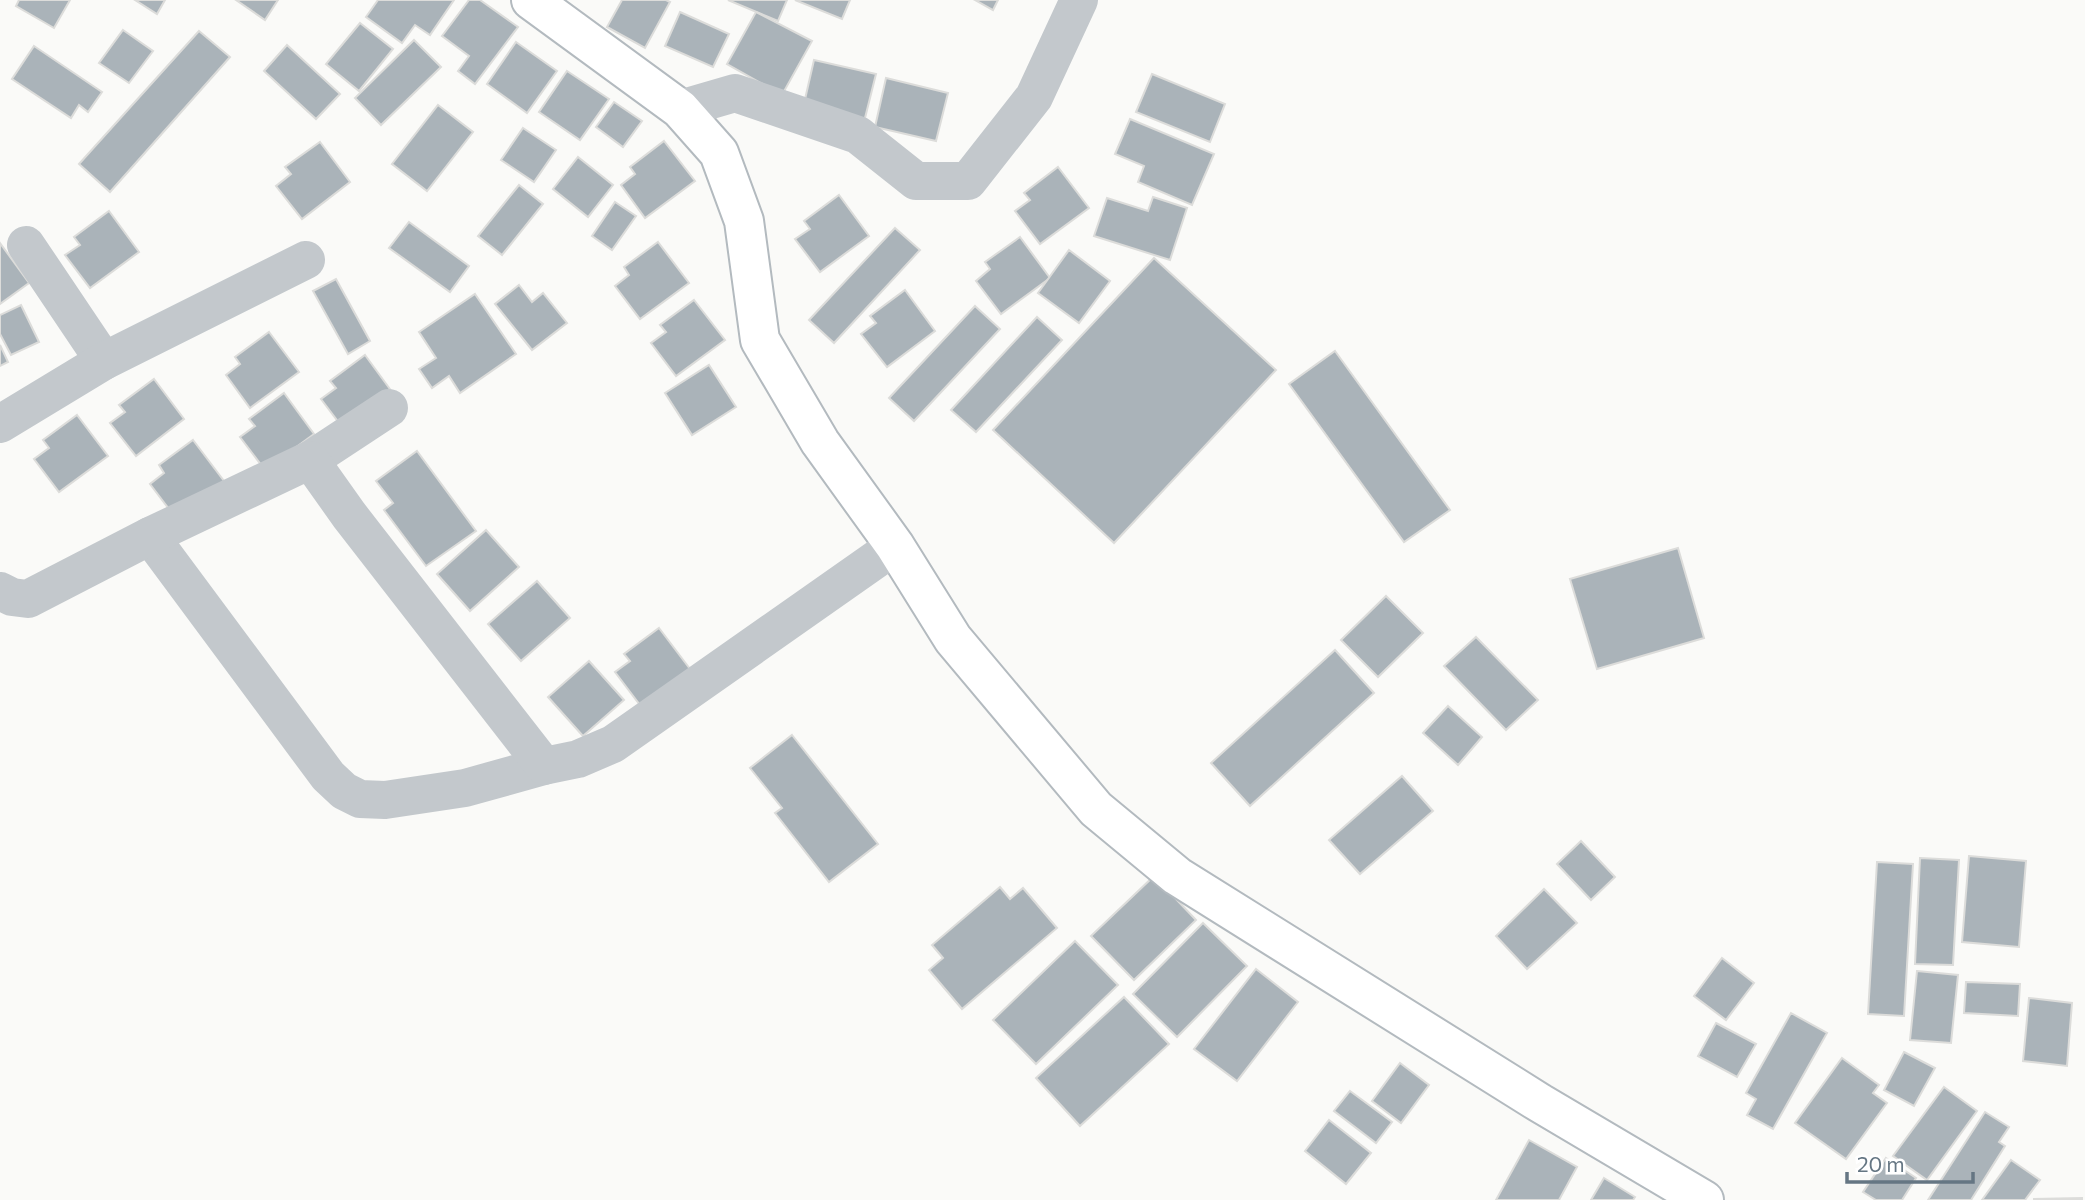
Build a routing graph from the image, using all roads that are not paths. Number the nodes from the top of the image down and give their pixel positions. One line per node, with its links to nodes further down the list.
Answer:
1 (531, 0): 3 (main road)
2 (1079, 0): 3 (street)
3 (680, 109): 11 (main road)
4 (26, 245): 6 (street)
5 (306, 260): 6 (street)
6 (104, 361): 8 (street)
7 (389, 408): 9 (street)
8 (0, 424)
9 (310, 460): 10 (street); 13 (street)
10 (149, 536): 12 (street); 13 (street)
11 (895, 546): 13 (street); 14 (main road)
12 (0, 591)
13 (544, 766)
14 (1704, 1200)

